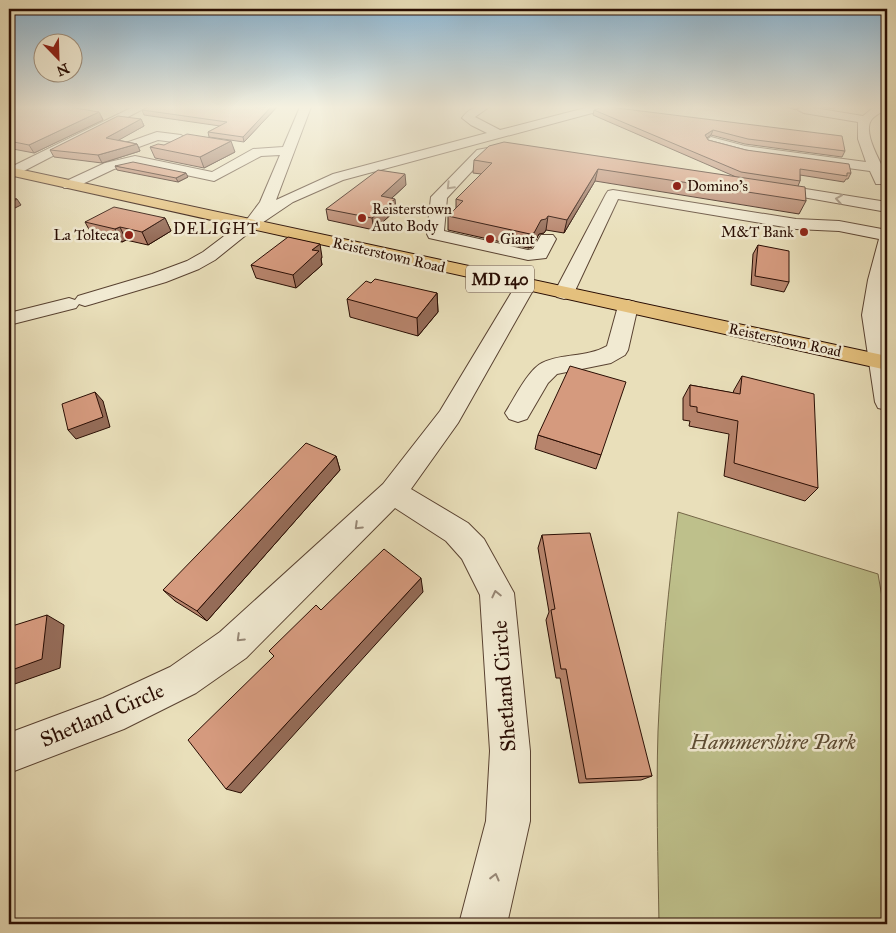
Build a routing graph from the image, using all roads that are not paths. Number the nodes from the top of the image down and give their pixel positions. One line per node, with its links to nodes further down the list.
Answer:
1 (52, 151): 12 (street)
2 (156, 151): 10 (street)
3 (254, 151): 9 (street)
4 (288, 151): 9 (street); 17 (street)
5 (436, 151): 17 (street)
6 (492, 151): 19 (street, one-way to 19)
7 (748, 151): 11 (street)
8 (872, 151): 11 (street)
9 (258, 152): 10 (street)
10 (135, 160): 13 (street)
11 (881, 168): 15 (street)
12 (10, 171): 13 (main road, Reisterstown Road / MD 140)
13 (69, 184): 17 (main road, Reisterstown Road / MD 140)
14 (750, 184): 16 (street, one-way to 14)
15 (887, 197)
16 (887, 207)
17 (250, 224): 21 (main road, Reisterstown Road / MD 140); 24 (street)
18 (887, 235): 22 (street)
19 (547, 239)
20 (887, 240): 25 (street)
21 (526, 285): 22 (main road, Reisterstown Road / MD 140); 28 (street, Shetland Circle)
22 (564, 293): 23 (main road, Reisterstown Road / MD 140)
23 (628, 306): 25 (main road, Reisterstown Road / MD 140); 27 (street)
24 (9, 320)
25 (884, 362): 26 (street)
26 (887, 402)
27 (518, 413)
28 (393, 492): 29 (street, Shetland Circle, one-way to 29); 30 (street, Shetland Circle, one-way to 28)
29 (9, 754)
30 (483, 924)

